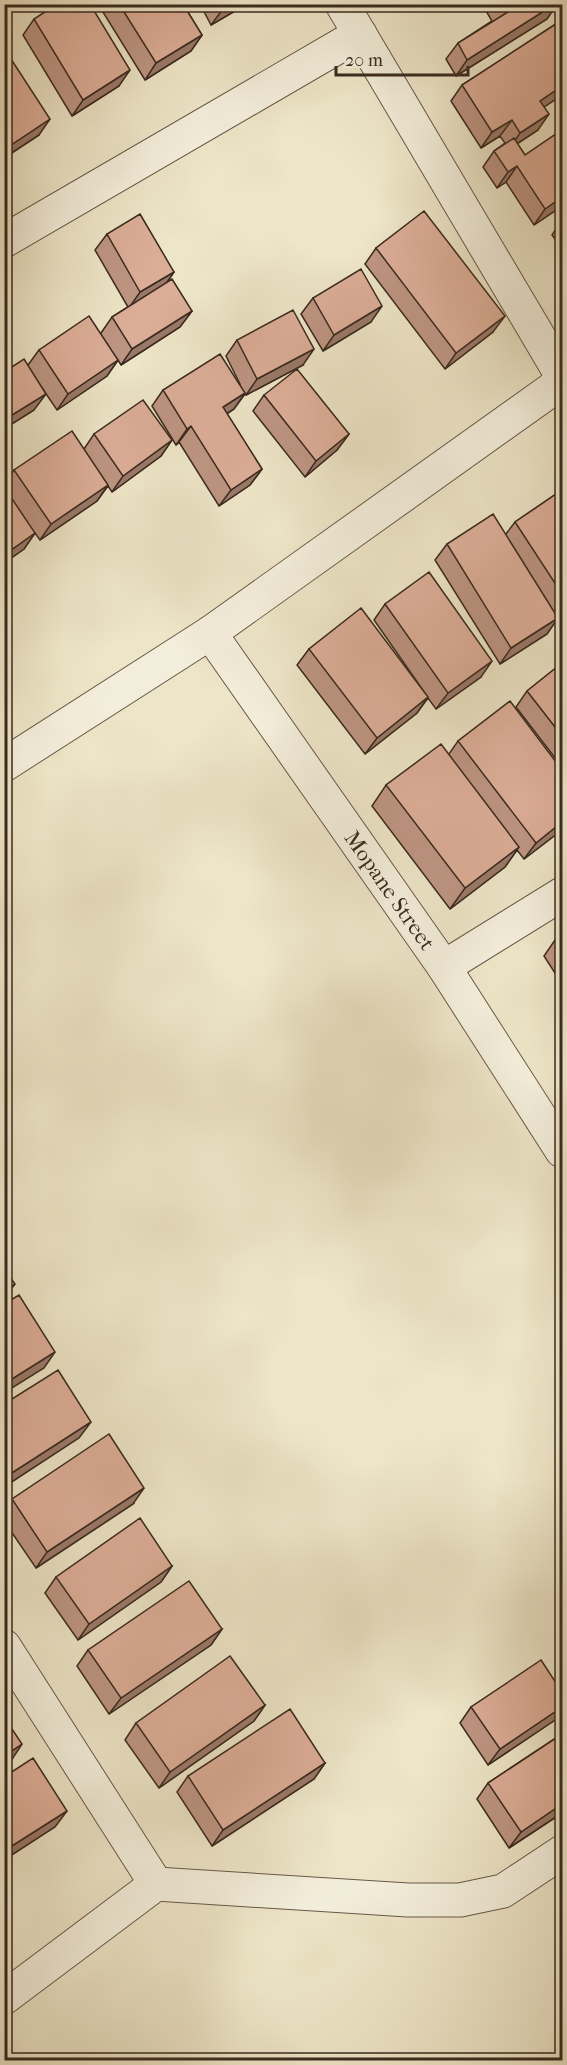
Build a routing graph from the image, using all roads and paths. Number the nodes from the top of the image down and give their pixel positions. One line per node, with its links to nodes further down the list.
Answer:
1 (342, 4): 2 (street)
2 (360, 34): 3 (street); 4 (street)
3 (4, 241)
4 (562, 376)
5 (562, 382): 6 (street)
6 (210, 633): 7 (street); 9 (street, Mopane Street)
7 (4, 765)
8 (562, 894): 9 (street)
9 (444, 967): 10 (street, Mopane Street)
10 (562, 1151)
11 (4, 1646): 13 (street)
12 (562, 1852): 13 (street)
13 (156, 1884): 14 (street)
14 (4, 1998)

